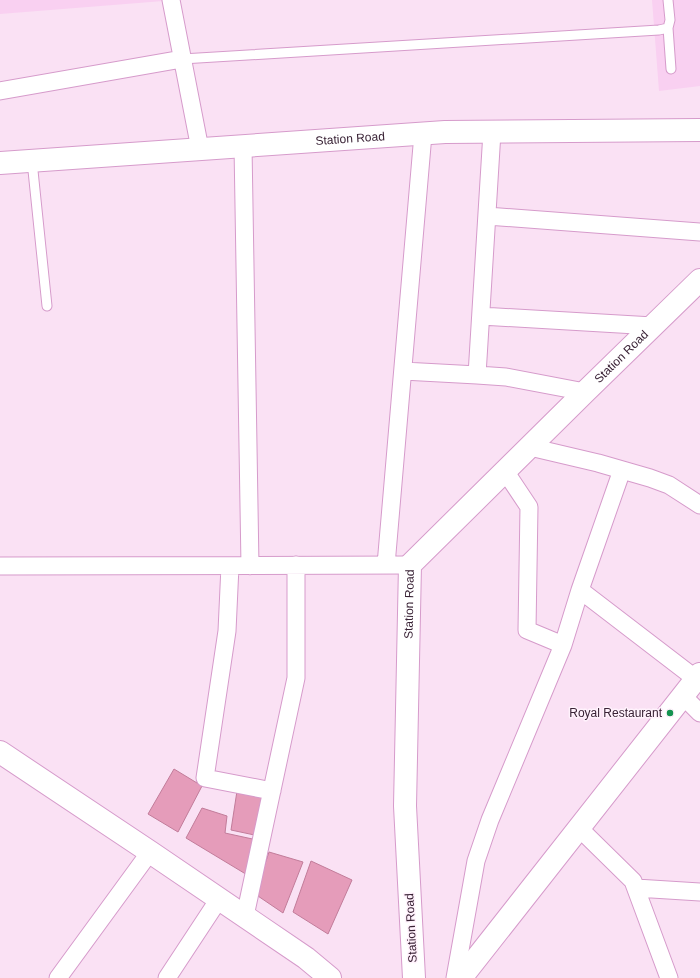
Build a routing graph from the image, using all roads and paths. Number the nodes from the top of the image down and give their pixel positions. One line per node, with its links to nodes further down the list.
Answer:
1 (171, 0): 4 (street)
2 (668, 0): 3 (lane)
3 (668, 28): 4 (lane); 5 (lane)
4 (182, 59): 6 (street); 11 (street)
5 (671, 68)
6 (0, 92)
7 (700, 130): 8 (main road, Station Road)
8 (492, 132): 9 (main road, Station Road); 14 (street)
9 (423, 134): 10 (main road, Station Road); 20 (street)
10 (243, 146): 11 (main road, Station Road); 32 (street)
11 (200, 149): 12 (main road, Station Road)
12 (32, 161): 13 (main road, Station Road); 17 (lane)
13 (0, 163)
14 (487, 216): 15 (street); 18 (street)
15 (700, 232)
16 (700, 280): 19 (main road, Station Road)
17 (47, 306)
18 (481, 316): 19 (street); 21 (street)
19 (653, 326): 22 (main road, Station Road)
20 (402, 371): 21 (street); 28 (street)
21 (477, 375): 22 (street)
22 (585, 392): 23 (main road, Station Road)
23 (530, 447): 24 (street); 25 (main road, Station Road)
24 (622, 470): 26 (street); 33 (street)
25 (505, 471): 29 (main road, Station Road); 34 (street)
26 (700, 505)
27 (296, 565): 28 (street); 32 (street); 38 (street)
28 (386, 565): 29 (street)
29 (410, 565): 48 (main road, Station Road)
30 (0, 566): 31 (street)
31 (230, 566): 32 (street); 38 (street)
32 (250, 566)
33 (580, 590): 34 (street); 35 (street)
34 (563, 645): 49 (street)
35 (693, 683): 36 (street); 39 (main road)
36 (700, 713)
37 (2, 758): 40 (main road)
38 (272, 791): 44 (street)
39 (578, 828): 41 (street); 50 (main road)
40 (150, 852): 43 (main road); 45 (street)
41 (636, 888): 42 (street); 51 (street)
42 (700, 892)
43 (219, 899): 44 (main road); 46 (street)
44 (245, 916): 47 (main road)
45 (58, 978)
46 (167, 978)
47 (330, 978)
48 (414, 978)
49 (455, 978)
50 (461, 978)
51 (669, 978)

